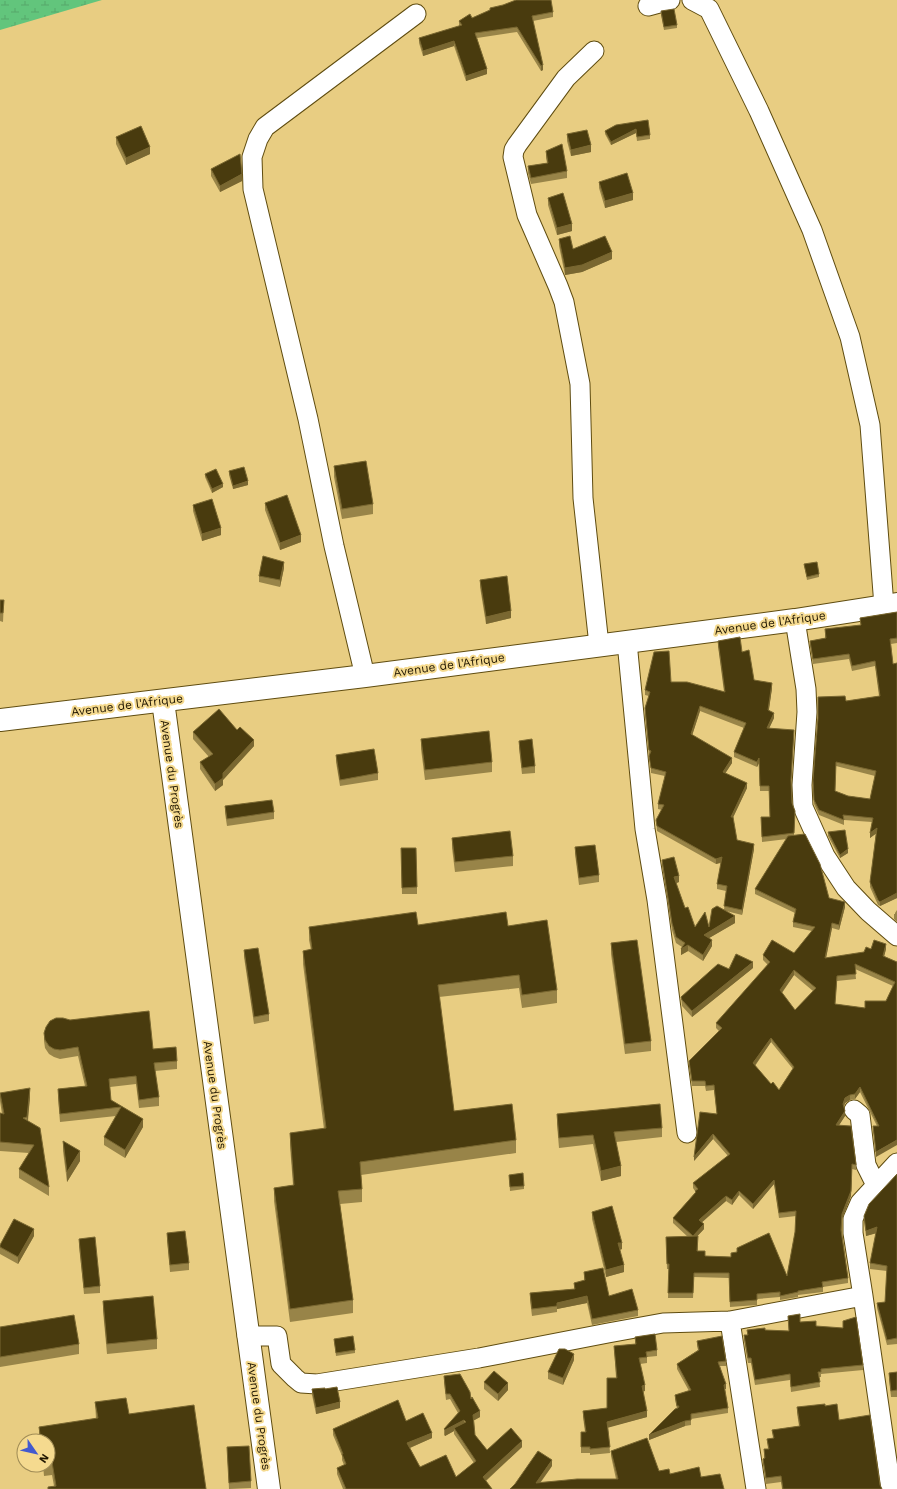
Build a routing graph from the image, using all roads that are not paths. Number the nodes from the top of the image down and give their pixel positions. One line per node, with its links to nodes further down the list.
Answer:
1 (670, 0): 3 (street)
2 (692, 0): 6 (street)
3 (648, 6)
4 (416, 14): 10 (street)
5 (594, 51): 9 (street)
6 (890, 605): 7 (main road, Avenue de l'Afrique)
7 (795, 620): 8 (main road, Avenue de l'Afrique); 13 (street)
8 (627, 642): 9 (main road, Avenue de l'Afrique); 15 (street)
9 (599, 645): 10 (main road, Avenue de l'Afrique)
10 (365, 676): 11 (main road, Avenue de l'Afrique)
11 (163, 701): 12 (main road, Avenue de l'Afrique); 20 (main road, Avenue du Progrès)
12 (0, 720)
13 (897, 936)
14 (854, 1110): 17 (street)
15 (687, 1133)
16 (897, 1163): 17 (street)
17 (876, 1184): 18 (street)
18 (863, 1296): 19 (street); 23 (street)
19 (730, 1321): 20 (street); 22 (street)
20 (247, 1336): 21 (main road, Avenue du Progrès)
21 (269, 1489)
22 (756, 1489)
23 (891, 1489)

